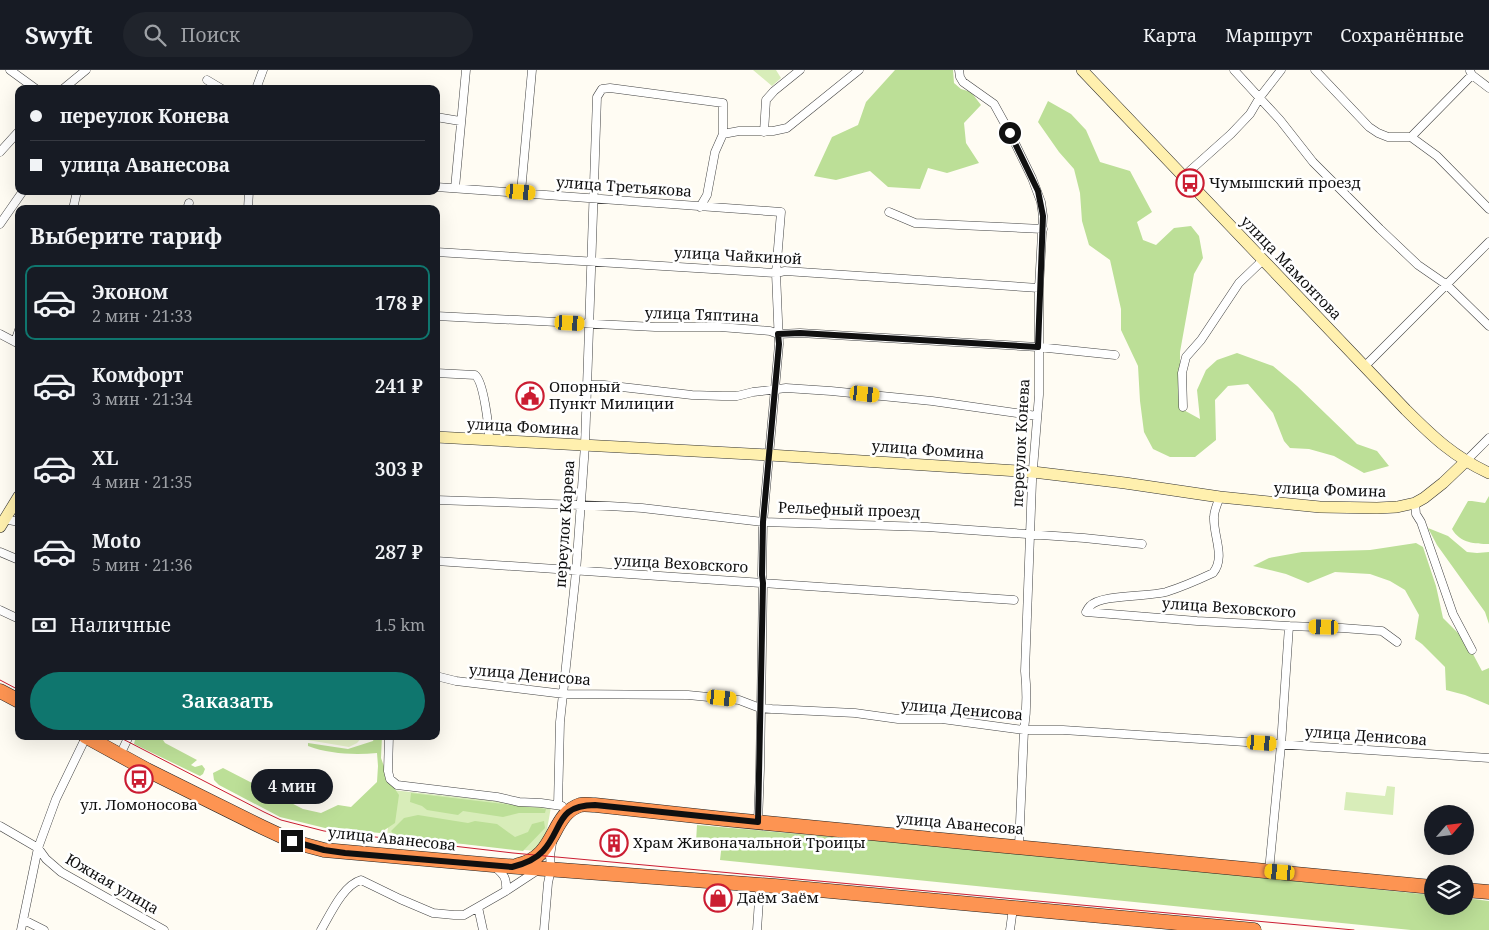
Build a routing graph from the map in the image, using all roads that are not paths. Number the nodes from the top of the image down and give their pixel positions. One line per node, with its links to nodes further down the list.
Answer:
1 (10, 70): 15 (street)
2 (86, 70): 16 (street)
3 (263, 70): 18 (street)
4 (466, 70): 22 (street)
5 (532, 70): 31 (street)
6 (800, 70): 23 (street)
7 (859, 70): 23 (street)
8 (958, 70): 38 (street, переулок Конева)
9 (1082, 70): 28 (street, улица Мамонтова)
10 (1234, 70): 20 (street)
11 (1282, 70): 20 (street)
12 (1315, 70): 26 (street)
13 (1470, 72): 19 (street); 26 (street)
14 (207, 80): 17 (street)
15 (31, 85)
16 (68, 85)
17 (215, 85)
18 (257, 85)
19 (1489, 88)
20 (1260, 97): 28 (street); 44 (street)
21 (440, 118): 22 (street)
22 (460, 121): 30 (street)
23 (764, 132): 24 (street)
24 (723, 134): 33 (street, переулок Карева); 34 (street)
25 (15, 135): 27 (street)
26 (1411, 137): 35 (street)
27 (0, 152)
28 (1184, 176): 41 (street, улица Мамонтова)
29 (440, 187): 30 (street, улица Третьякова)
30 (455, 188): 31 (street, улица Третьякова)
31 (521, 192): 33 (street, улица Третьякова)
32 (20, 195): 37 (street)
33 (593, 199): 34 (street, улица Третьякова); 42 (street, переулок Карева)
34 (700, 207): 43 (street, улица Третьякова)
35 (1489, 209)
36 (889, 212): 38 (street)
37 (0, 224)
38 (1043, 229): 45 (street, переулок Конева)
39 (1489, 242): 44 (street)
40 (440, 252): 42 (street, улица Чайкиной)
41 (1263, 260): 54 (street, улица Мамонтова); 58 (street)
42 (592, 261): 43 (street, улица Чайкиной); 47 (street, переулок Карева)
43 (776, 273): 45 (street, улица Чайкиной); 50 (street)
44 (1447, 285): 48 (street); 54 (street)
45 (1039, 288): 52 (street, переулок Конева)
46 (440, 316): 47 (street, улица Тяптина)
47 (589, 324): 50 (street, улица Тяптина); 56 (street, переулок Карева)
48 (1489, 326)
49 (0, 334): 51 (street)
50 (778, 334): 52 (street, улица Тяптина); 57 (street)
51 (15, 342)
52 (1038, 347): 53 (street, улица Тяптина); 59 (street, переулок Конева)
53 (1115, 355)
54 (1365, 366): 65 (street, улица Мамонтова)
55 (440, 373): 62 (street)
56 (587, 385): 57 (street); 63 (street, переулок Карева)
57 (775, 390): 59 (street); 64 (street)
58 (1183, 407)
59 (1037, 416): 66 (street, переулок Конева)
60 (440, 437): 62 (street, улица Фомина)
61 (1489, 438): 65 (street)
62 (489, 440): 63 (street, улица Фомина)
63 (585, 445): 64 (street, улица Фомина); 72 (street, переулок Карева)
64 (769, 455): 66 (street, улица Фомина); 74 (street)
65 (1465, 462): 67 (street, улица Мамонтова); 71 (street)
66 (1033, 472): 68 (street, улица Фомина); 76 (street, переулок Конева)
67 (1489, 474)
68 (1220, 498): 71 (street, улица Фомина); 86 (street, улица Веховского)
69 (440, 500): 72 (street, Рельефный проезд)
70 (15, 502): 75 (street)
71 (1415, 503): 88 (street)
72 (582, 504): 74 (street, Рельефный проезд); 81 (street, переулок Карева)
73 (15, 522): 75 (street)
74 (763, 522): 76 (street, Рельефный проезд); 82 (street)
75 (2, 523)
76 (1031, 533): 77 (street, Рельефный проезд); 94 (street, переулок Конева)
77 (1142, 544)
78 (0, 552): 79 (street)
79 (15, 558)
80 (440, 562): 81 (street, улица Веховского)
81 (576, 572): 82 (street, улица Веховского); 91 (street, переулок Карева)
82 (763, 583): 83 (street, улица Веховского); 93 (street)
83 (1014, 600)
84 (0, 610): 85 (street)
85 (15, 617)
86 (1288, 626): 87 (street, улица Веховского); 99 (street)
87 (1398, 642)
88 (1472, 650)
89 (440, 677): 91 (street, улица Денисова)
90 (0, 691): 92 (highway)
91 (564, 694): 93 (street, улица Денисова); 102 (street, переулок Карева)
92 (15, 699)
93 (760, 708): 94 (street, улица Денисова); 103 (street)
94 (1024, 730): 99 (street, улица Денисова); 106 (street, переулок Конева)
95 (84, 740): 107 (street)
96 (92, 740): 100 (highway, улица Аванесова)
97 (127, 740): 100 (street)
98 (389, 740): 102 (street)
99 (1281, 745): 101 (street, улица Денисова); 111 (street)
100 (120, 755): 108 (highway, улица Аванесова)
101 (1489, 758)
102 (565, 807): 103 (highway, улица Аванесова); 105 (highway, улица Аванесова)
103 (758, 822): 106 (highway, улица Аванесова)
104 (0, 826): 107 (street, Южная улица)
105 (555, 831): 109 (highway, улица Аванесова); 110 (street)
106 (1019, 846): 111 (highway, улица Аванесова)
107 (38, 848): 119 (street); 122 (street, Южная улица)
108 (493, 865): 109 (highway, улица Аванесова); 114 (street)
109 (512, 867): 110 (highway, улица Аванесова)
110 (545, 869): 112 (highway, улица Аванесова); 114 (street); 125 (street)
111 (1270, 871): 113 (highway, улица Аванесова)
112 (760, 884): 118 (highway, улица Аванесова); 126 (street)
113 (1424, 886)
114 (506, 891): 117 (street)
115 (1474, 891): 116 (highway)
116 (1489, 892)
117 (478, 907): 123 (street); 124 (street)
118 (1013, 908): 127 (street); 128 (highway, улица Аванесова)
119 (24, 920): 120 (street); 121 (street)
120 (21, 930)
121 (44, 930)
122 (164, 930)
123 (321, 930)
124 (483, 930)
125 (544, 930)
126 (758, 930)
127 (1010, 930)
128 (1254, 930)

